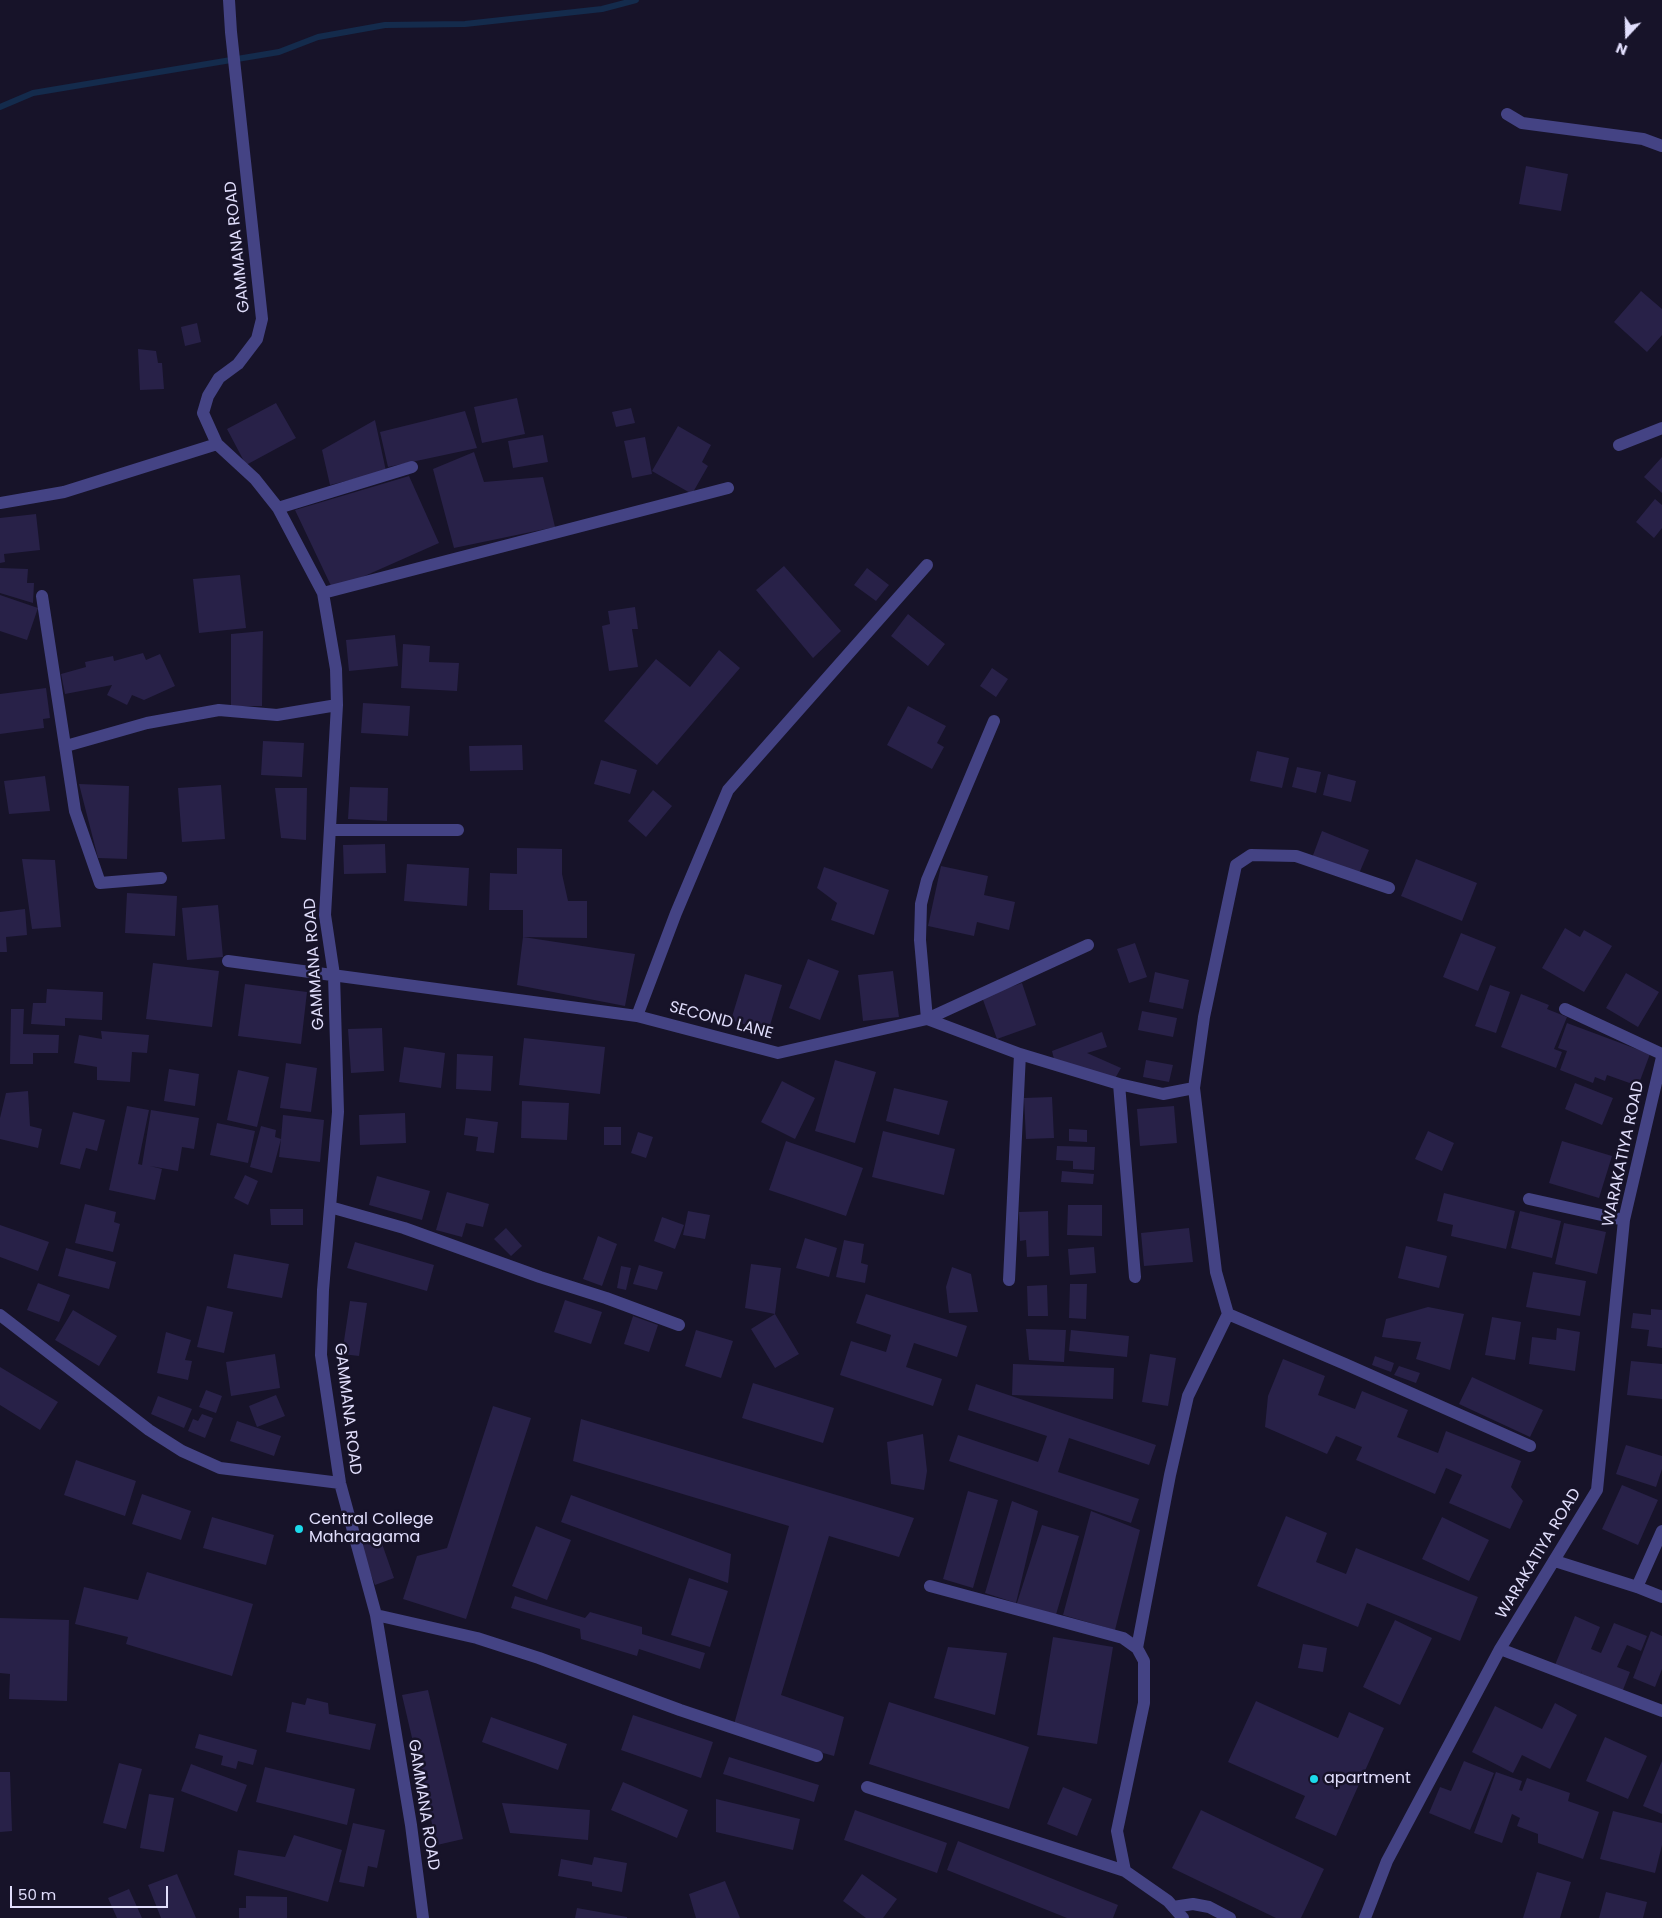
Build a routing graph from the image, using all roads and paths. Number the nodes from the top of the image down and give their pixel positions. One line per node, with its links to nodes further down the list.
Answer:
1 (229, 0): 5 (street, GAMMANA ROAD)
2 (1507, 114): 3 (street)
3 (1662, 146)
4 (1662, 428): 6 (street)
5 (217, 444): 9 (street); 10 (street, GAMMANA ROAD)
6 (1619, 445)
7 (412, 467): 10 (street)
8 (728, 488): 12 (street)
9 (0, 504)
10 (278, 508): 12 (street, GAMMANA ROAD)
11 (927, 565): 25 (street)
12 (324, 593): 14 (street, GAMMANA ROAD)
13 (42, 596): 16 (street)
14 (337, 705): 16 (street); 17 (street, GAMMANA ROAD)
15 (994, 721): 26 (street)
16 (66, 746): 19 (street)
17 (330, 830): 18 (street); 23 (street, GAMMANA ROAD)
18 (458, 830)
19 (161, 878)
20 (1389, 888): 30 (street)
21 (1088, 945): 26 (street, SECOND LANE)
22 (228, 960): 23 (street, SECOND LANE)
23 (334, 975): 25 (street, SECOND LANE); 32 (street, GAMMANA ROAD)
24 (1565, 1009): 28 (street)
25 (637, 1016): 26 (street, SECOND LANE)
26 (927, 1018): 27 (street)
27 (1020, 1054): 29 (street); 35 (street)
28 (1662, 1056): 33 (street, WARAKATIYA ROAD)
29 (1119, 1084): 30 (street); 34 (street)
30 (1194, 1088): 36 (street)
31 (1529, 1199): 33 (street)
32 (330, 1208): 38 (street); 40 (street, GAMMANA ROAD)
33 (1624, 1220): 42 (street, WARAKATIYA ROAD)
34 (1135, 1277)
35 (1008, 1280)
36 (1228, 1314): 39 (street); 47 (street)
37 (0, 1315): 40 (street)
38 (679, 1325)
39 (1530, 1446)
40 (340, 1483): 46 (street, GAMMANA ROAD)
41 (1662, 1531): 44 (street)
42 (1555, 1561): 44 (street); 48 (street, WARAKATIYA ROAD)
43 (930, 1586): 47 (street)
44 (1637, 1587): 45 (street)
45 (1662, 1597)
46 (376, 1615): 50 (street); 54 (street, GAMMANA ROAD)
47 (1137, 1648): 52 (street)
48 (1500, 1649): 49 (street); 57 (street, WARAKATIYA ROAD)
49 (1662, 1711)
50 (817, 1756)
51 (867, 1787): 52 (street)
52 (1125, 1871): 53 (street)
53 (1173, 1907): 55 (street); 56 (street)
54 (423, 1918)
55 (1183, 1918)
56 (1230, 1918)
57 (1364, 1918)

